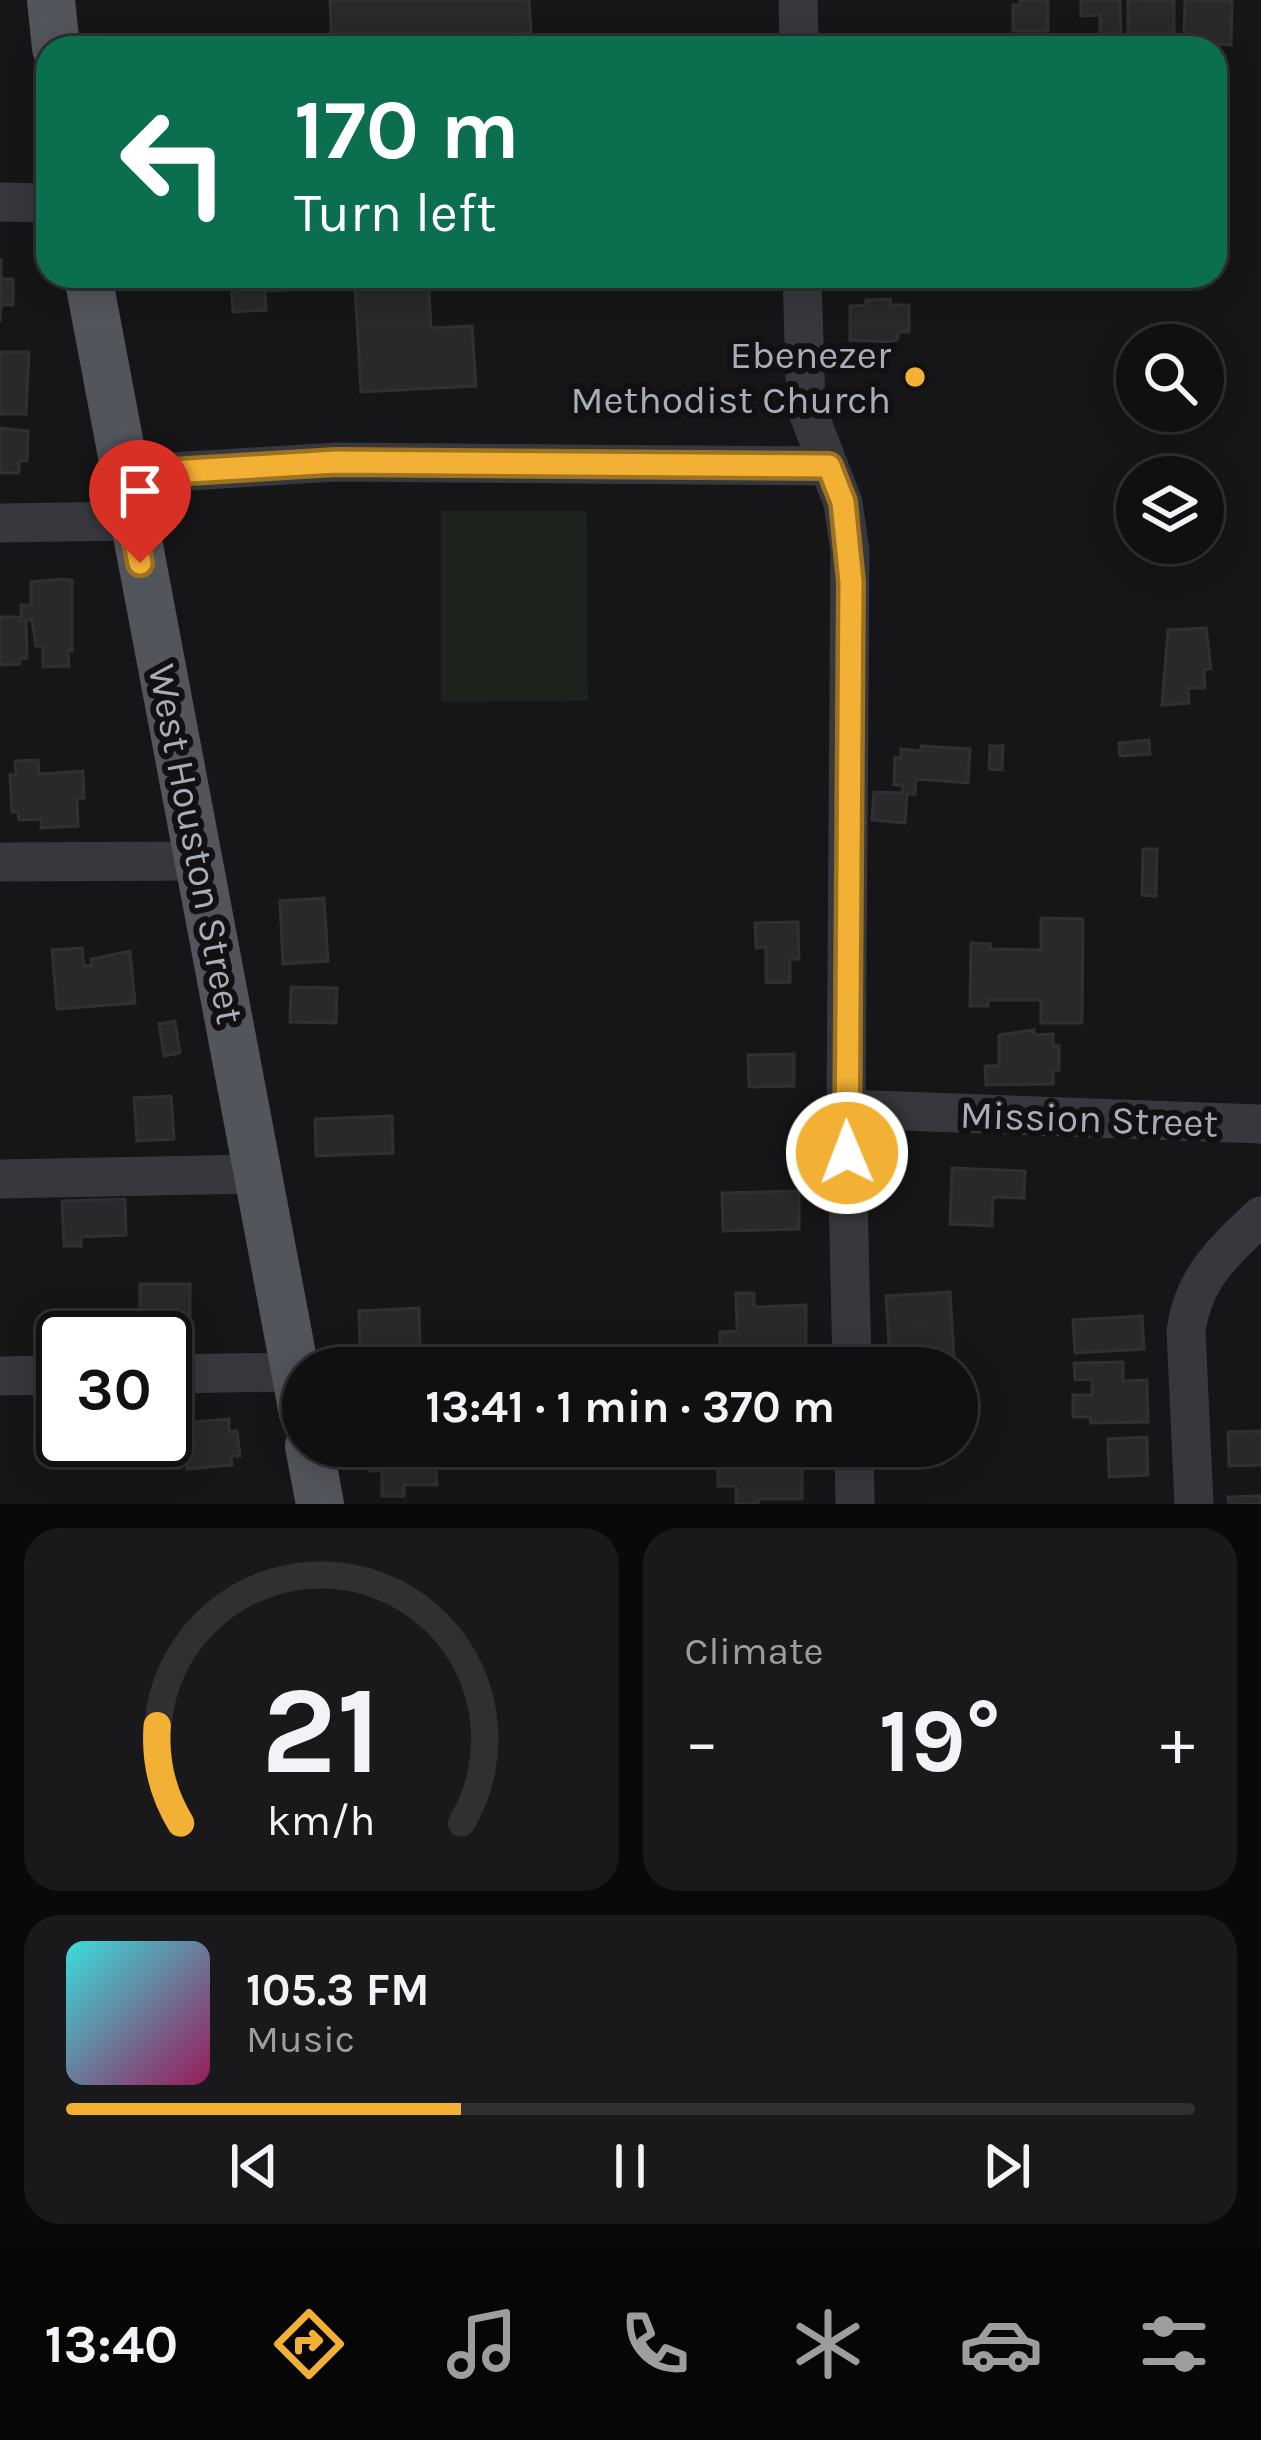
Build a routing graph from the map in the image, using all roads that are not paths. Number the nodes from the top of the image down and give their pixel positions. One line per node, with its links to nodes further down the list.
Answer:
1 (51, 0): 3 (main road)
2 (798, 0): 4 (street)
3 (55, 36)
4 (799, 36)
5 (0, 202): 6 (street)
6 (36, 203)
7 (90, 288): 10 (main road, West Houston Street)
8 (802, 288): 9 (street)
9 (829, 466): 10 (street); 14 (street)
10 (127, 498): 11 (street); 12 (main road, West Houston Street)
11 (0, 523)
12 (200, 861): 13 (street); 16 (main road, West Houston Street)
13 (0, 862)
14 (846, 1109): 15 (street, Mission Street); 20 (street)
15 (1261, 1124)
16 (260, 1174): 17 (street); 19 (main road, West Houston Street)
17 (0, 1179)
18 (1261, 1216): 29 (street)
19 (291, 1347)
20 (852, 1347)
21 (36, 1375): 22 (street)
22 (0, 1376)
23 (192, 1378): 24 (street)
24 (282, 1390)
25 (313, 1467): 27 (main road)
26 (854, 1467): 28 (street)
27 (320, 1504)
28 (855, 1504)
29 (1194, 1504)

